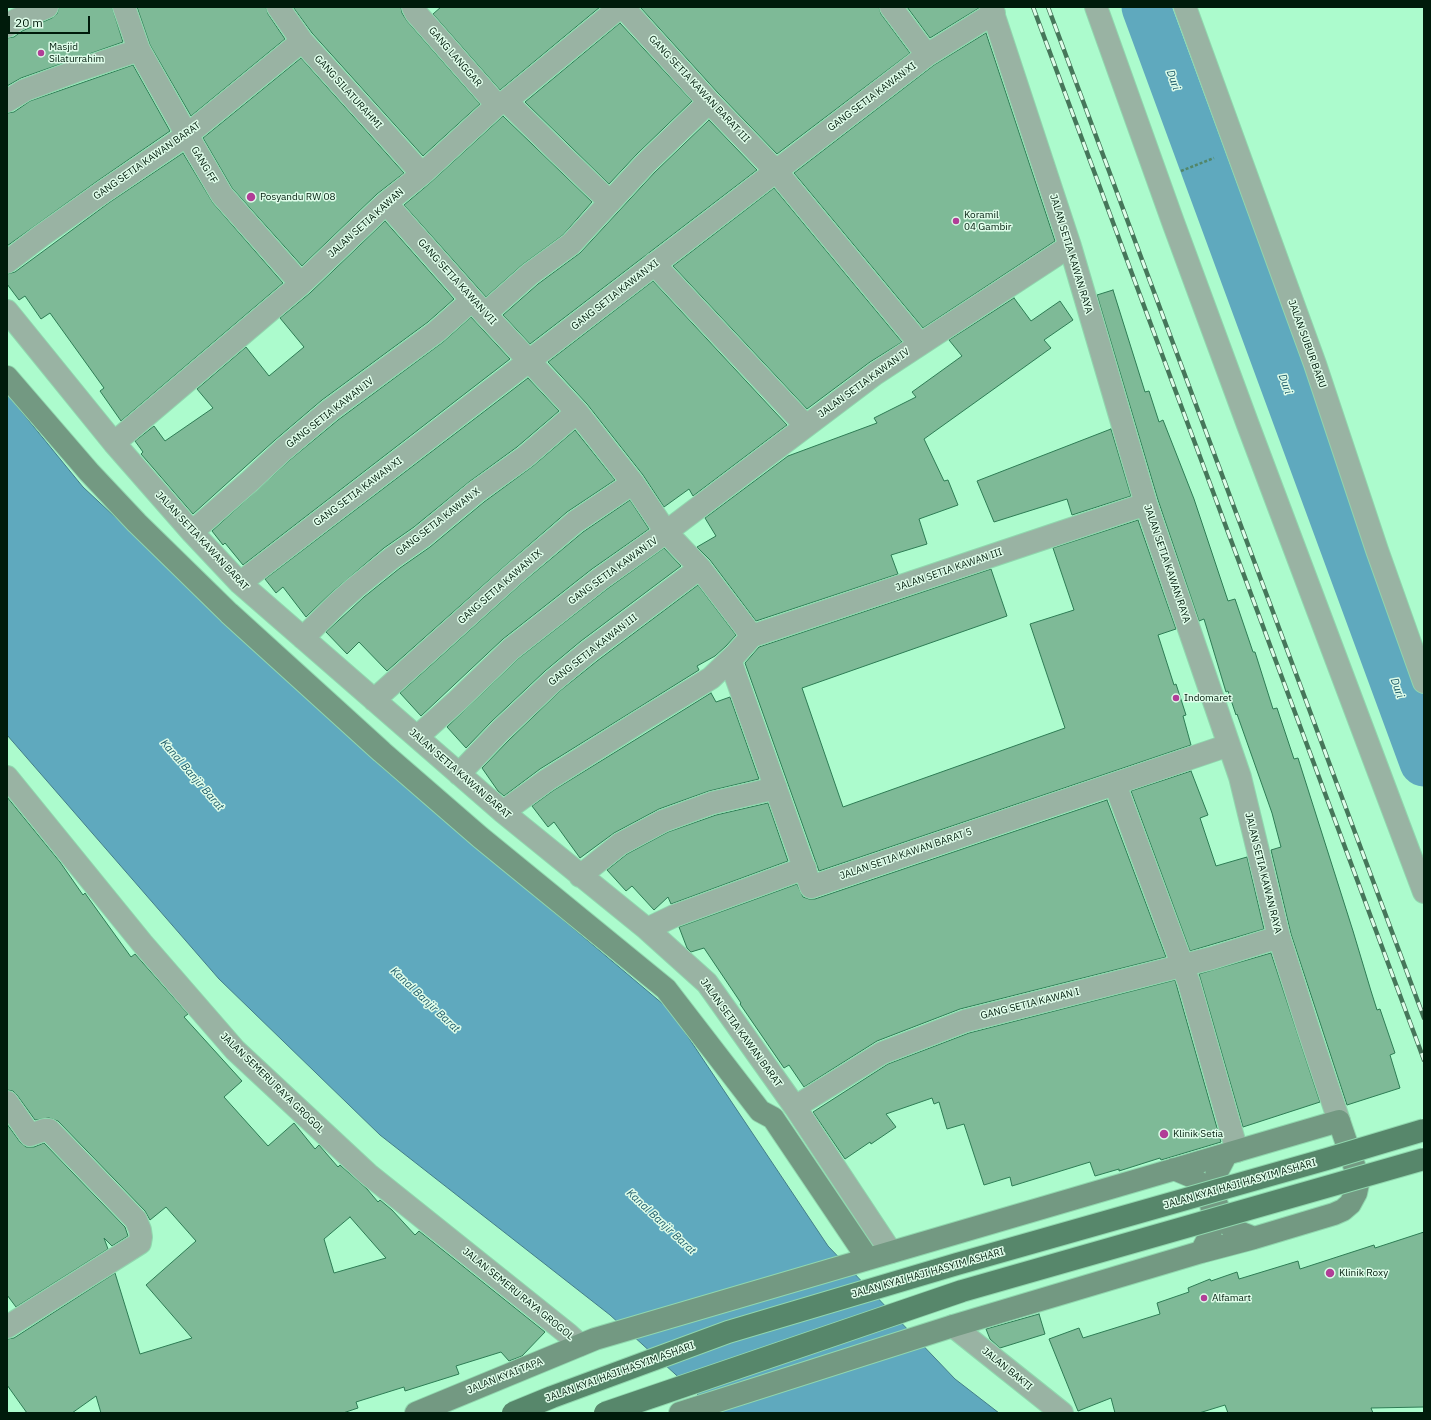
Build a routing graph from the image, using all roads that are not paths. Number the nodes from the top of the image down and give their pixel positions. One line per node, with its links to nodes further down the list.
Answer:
1 (48, 7): 11 (street)
2 (124, 7): 13 (street, GANG FF)
3 (278, 7): 12 (street, GANG SILATURAHMI)
4 (620, 7): 17 (street, JALAN SETIA KAWAN)
5 (623, 7): 16 (street, GANG SETIA KAWAN BARAT III)
6 (891, 7): 14 (street)
7 (1096, 7): 55 (street)
8 (1185, 7): 44 (street, JALAN SUBUR BARU)
9 (419, 9): 17 (street, GANG LANGGAR)
10 (993, 10): 14 (street, GANG SETIA KAWAN XI); 23 (street, JALAN SETIA KAWAN RAYA)
11 (7, 26)
12 (302, 41): 18 (street, GANG SETIA KAWAN BARAT); 20 (street, GANG SILATURAHMI)
13 (139, 50): 15 (street); 18 (street, GANG FF)
14 (927, 55): 19 (street, GANG SETIA KAWAN XI)
15 (7, 102)
16 (709, 102): 19 (street, GANG SETIA KAWAN BARAT III); 21 (street, GANG SETIA KAWAN IV)
17 (502, 103): 20 (street, JALAN SETIA KAWAN); 21 (street, GANG LANGGAR)
18 (187, 135): 24 (street, GANG SETIA KAWAN BARAT); 26 (street, GANG FF)
19 (776, 171): 25 (street, GANG SETIA KAWAN XI); 29 (street, GANG SETIA KAWAN BARAT III)
20 (422, 174): 22 (street, JALAN SETIA KAWAN)
21 (610, 202): 27 (street, GANG SETIA KAWAN IV)
22 (386, 203): 26 (street, JALAN SETIA KAWAN); 27 (street, GANG SETIA KAWAN VII)
23 (1070, 246): 29 (street, JALAN SETIA KAWAN IV); 36 (street, JALAN SETIA KAWAN RAYA)
24 (7, 262)
25 (654, 264): 30 (street, GANG SETIA KAWAN XI); 33 (street)
26 (301, 284): 34 (street, JALAN SETIA KAWAN)
27 (479, 307): 30 (street, GANG SETIA KAWAN VII); 37 (street, GANG SETIA KAWAN IV)
28 (7, 311): 34 (street, JALAN SETIA KAWAN BARAT)
29 (920, 344): 33 (street, JALAN SETIA KAWAN IV)
30 (529, 362): 32 (street, GANG SETIA KAWAN VII); 40 (street, GANG SETIA KAWAN XI)
31 (7, 377): 69 (main road)
32 (577, 412): 35 (street, GANG SETIA KAWAN VII); 42 (street, GANG SETIA KAWAN X)
33 (805, 425): 38 (street, JALAN SETIA KAWAN IV)
34 (114, 443): 37 (street, JALAN SETIA KAWAN BARAT)
35 (632, 484): 38 (street, GANG SETIA KAWAN VII); 45 (street, GANG SETIA KAWAN IX)
36 (1146, 504): 41 (street, JALAN SETIA KAWAN III); 47 (street, JALAN SETIA KAWAN RAYA)
37 (192, 532): 40 (street, JALAN SETIA KAWAN BARAT)
38 (666, 532): 39 (street, GANG SETIA KAWAN VII); 46 (street, GANG SETIA KAWAN IV)
39 (700, 568): 41 (street, GANG SETIA KAWAN VII); 48 (street, GANG SETIA KAWAN III)
40 (240, 583): 42 (street, JALAN SETIA KAWAN BARAT)
41 (752, 636): 43 (street)
42 (303, 638): 45 (street, JALAN SETIA KAWAN BARAT)
43 (730, 660): 51 (street, JALAN SETIA KAWAN BARAT 5); 52 (street)
44 (1424, 682)
45 (374, 700): 46 (street, JALAN SETIA KAWAN BARAT)
46 (417, 737): 48 (street, JALAN SETIA KAWAN BARAT)
47 (1229, 745): 50 (street, JALAN SETIA KAWAN BARAT 5); 57 (street, JALAN SETIA KAWAN RAYA)
48 (459, 774): 52 (street, JALAN SETIA KAWAN BARAT)
49 (7, 777): 72 (street, JALAN SEMERU RAYA GROGOL)
50 (1115, 784): 53 (street, JALAN SETIA KAWAN BARAT 5); 58 (street)
51 (776, 788): 53 (street, JALAN SETIA KAWAN BARAT 5); 54 (street)
52 (503, 812): 54 (street, JALAN SETIA KAWAN BARAT)
53 (804, 868): 56 (street)
54 (580, 876): 56 (street, JALAN SETIA KAWAN BARAT)
55 (1424, 892)
56 (646, 929): 60 (street, JALAN SETIA KAWAN BARAT)
57 (1279, 937): 58 (street, GANG SETIA KAWAN I); 61 (street, JALAN SETIA KAWAN RAYA)
58 (1182, 965): 60 (street, GANG SETIA KAWAN I); 63 (street)
59 (7, 1102): 70 (street)
60 (795, 1107): 67 (street, JALAN SETIA KAWAN BARAT)
61 (1339, 1121): 63 (main road); 66 (main road)
62 (1424, 1130): 75 (main road, JALAN KYAI HAJI HASYIM ASHARI, bridge)
63 (1231, 1153): 65 (main road); 66 (main road)
64 (1424, 1159): 76 (main road, bridge)
65 (1174, 1169): 67 (main road); 68 (main road)
66 (1254, 1238): 68 (main road)
67 (891, 1252): 69 (main road)
68 (1201, 1252): 71 (main road)
69 (860, 1262): 72 (main road)
70 (7, 1327)
71 (950, 1327): 73 (main road); 77 (street, JALAN BAKTI)
72 (587, 1342): 74 (main road, JALAN KYAI TAPA)
73 (684, 1412)
74 (416, 1413)
75 (513, 1413)
76 (605, 1413)
77 (1062, 1413)

